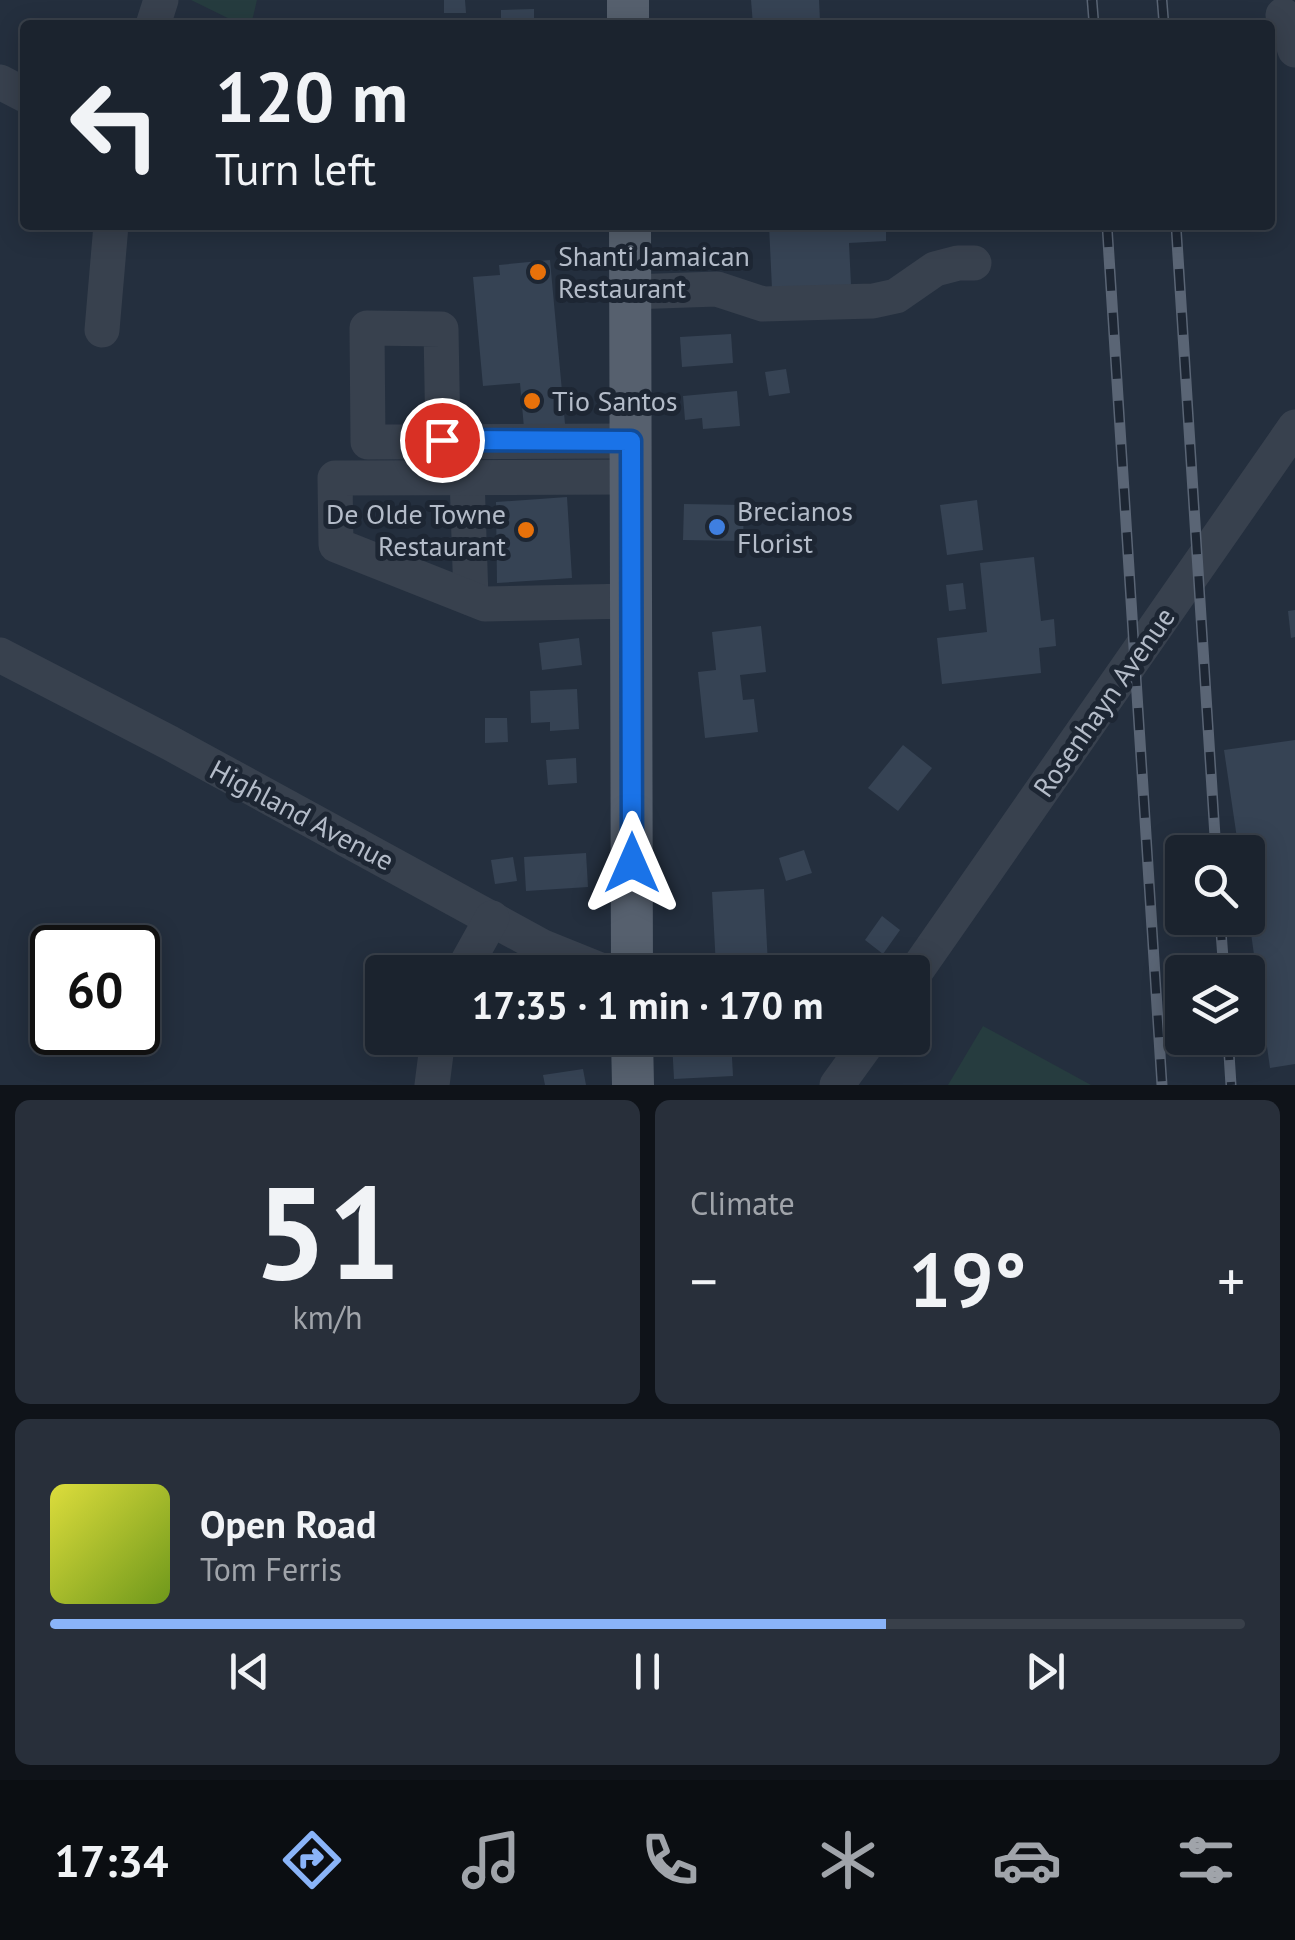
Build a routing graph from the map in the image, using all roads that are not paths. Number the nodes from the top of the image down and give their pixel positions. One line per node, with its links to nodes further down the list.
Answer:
1 (1283, 15): 2 (street)
2 (1295, 50)
3 (111, 230): 7 (street)
4 (630, 230): 6 (main road)
5 (974, 263): 6 (street)
6 (630, 292): 10 (main road)
7 (102, 330)
8 (1295, 427): 19 (street, Rosenhayn Avenue)
9 (442, 440): 10 (street)
10 (631, 459): 11 (street); 13 (main road)
11 (467, 477): 12 (street); 12 (street)
12 (471, 598): 13 (street)
13 (632, 601): 18 (main road)
14 (0, 655): 15 (street, Highland Avenue)
15 (492, 918): 16 (street); 17 (street, Highland Avenue)
16 (471, 955)
17 (563, 955)
18 (632, 955)
19 (928, 955)
20 (436, 1055): 23 (street)
21 (632, 1055): 24 (main road)
22 (858, 1055): 25 (street)
23 (432, 1085)
24 (633, 1085)
25 (838, 1085)

